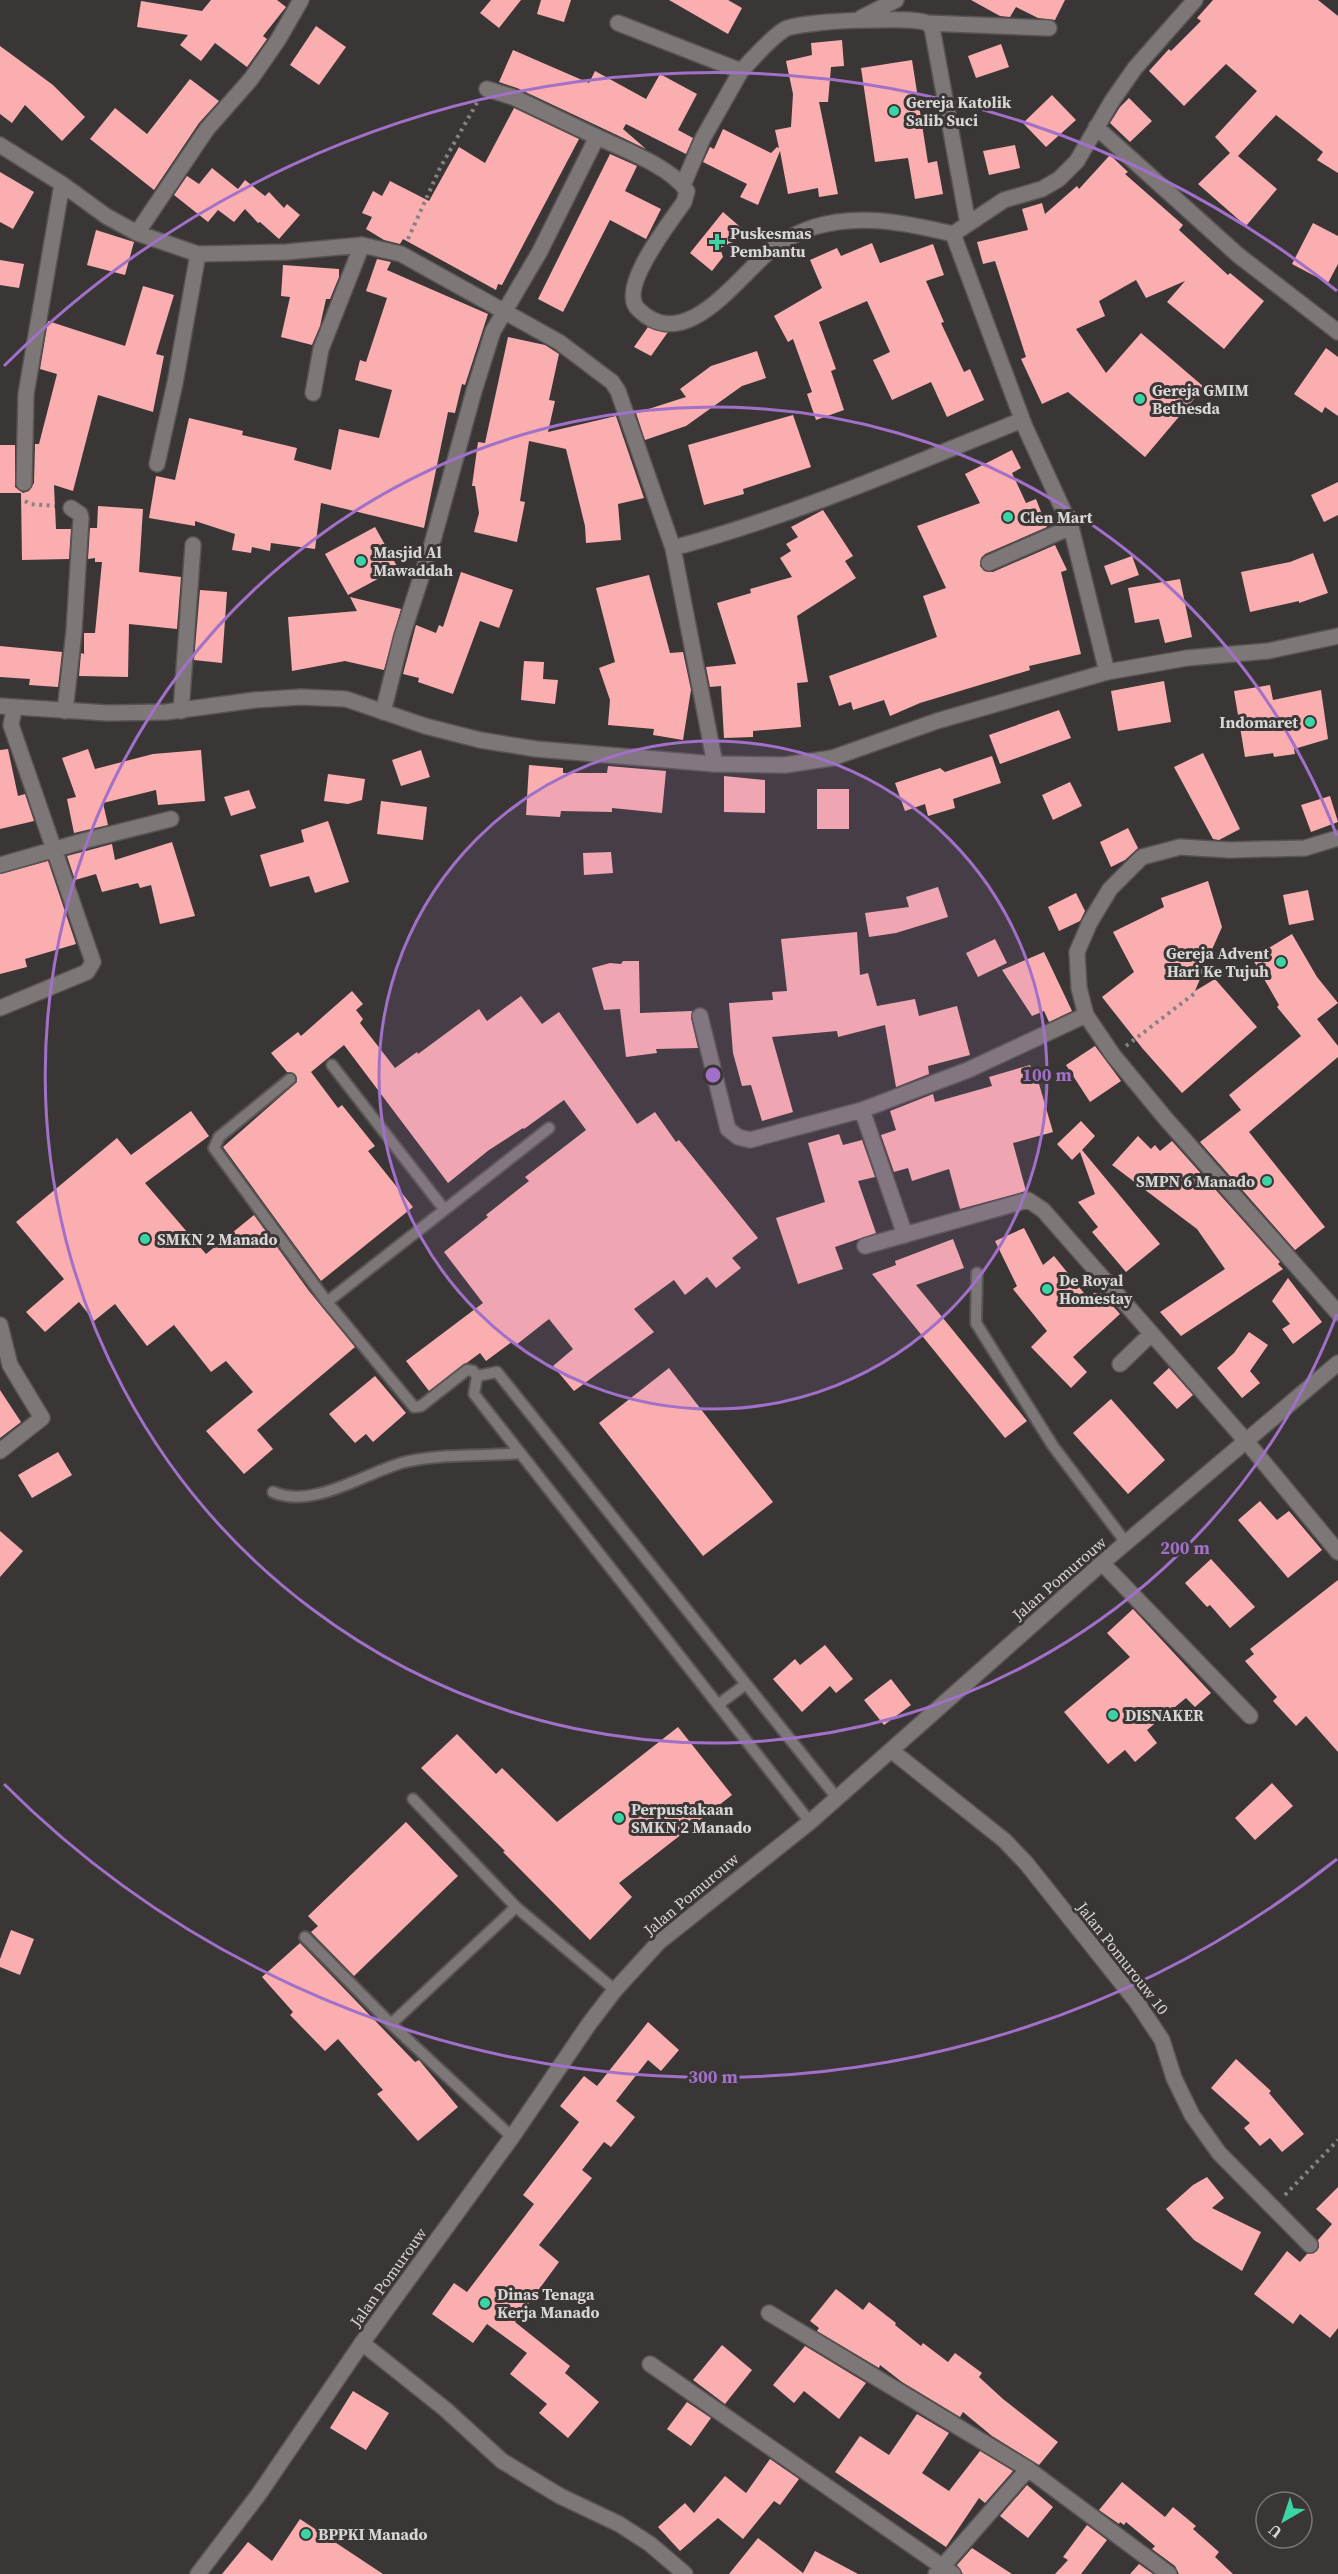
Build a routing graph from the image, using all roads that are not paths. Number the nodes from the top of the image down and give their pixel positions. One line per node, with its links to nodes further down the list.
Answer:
1 (302, 0): 16 (street)
2 (896, 0): 4 (street)
3 (1195, 0): 10 (street)
4 (858, 20): 6 (street); 8 (street)
5 (618, 23): 8 (street)
6 (927, 23): 7 (street); 15 (street)
7 (1049, 28)
8 (741, 71): 14 (street)
9 (487, 89): 11 (street)
10 (1096, 128): 15 (street); 21 (street)
11 (597, 137): 14 (street); 20 (street)
12 (0, 145): 13 (street)
13 (63, 184): 16 (street); 25 (street)
14 (683, 185): 17 (street)
15 (968, 224): 17 (street)
16 (137, 233): 19 (street)
17 (953, 234): 23 (street)
18 (362, 245): 19 (street); 20 (street); 22 (street)
19 (198, 254): 24 (street)
20 (506, 311): 29 (street); 36 (street)
21 (1338, 332)
22 (313, 393)
23 (1025, 428): 27 (street); 29 (street)
24 (157, 464)
25 (24, 483)
26 (71, 508): 34 (street)
27 (1071, 527): 30 (street); 32 (street)
28 (193, 545): 35 (street)
29 (675, 558): 37 (street)
30 (989, 563)
31 (1338, 636): 32 (street)
32 (1107, 672): 37 (street)
33 (7, 708): 34 (street); 40 (street)
34 (65, 711): 35 (street)
35 (181, 711): 36 (street)
36 (383, 712): 37 (street)
37 (715, 764)
38 (171, 819): 40 (street)
39 (1338, 838): 43 (street)
40 (54, 850): 41 (street); 42 (street)
41 (0, 865)
42 (0, 1008)
43 (1086, 1015): 47 (street); 54 (street)
44 (700, 1016): 47 (street)
45 (332, 1065): 49 (lane)
46 (290, 1080): 53 (lane)
47 (861, 1110): 50 (street)
48 (549, 1128): 49 (lane)
49 (444, 1209): 53 (lane)
50 (905, 1235): 51 (street); 56 (street)
51 (865, 1246)
52 (977, 1273): 64 (lane)
53 (327, 1302): 59 (lane)
54 (1338, 1313)
55 (0, 1324): 61 (street)
56 (1151, 1334): 58 (street); 60 (street)
57 (1338, 1363): 60 (street, Jalan Pomurouw)
58 (1120, 1364)
59 (477, 1376): 62 (lane); 67 (lane)
60 (1246, 1441): 64 (street, Jalan Pomurouw); 65 (street)
61 (0, 1451)
62 (520, 1453): 63 (lane); 68 (lane)
63 (273, 1492)
64 (1127, 1544): 66 (street, Jalan Pomurouw)
65 (1338, 1552)
66 (1101, 1563): 69 (street); 70 (street, Jalan Pomurouw)
67 (746, 1684): 68 (lane); 72 (lane)
68 (719, 1704): 73 (lane)
69 (1250, 1716)
70 (892, 1750): 72 (street, Jalan Pomurouw); 79 (street, Jalan Pomurouw 10)
71 (413, 1798): 74 (lane)
72 (837, 1798): 73 (street, Jalan Pomurouw)
73 (810, 1822): 76 (street, Jalan Pomurouw)
74 (516, 1907): 76 (lane); 77 (lane)
75 (305, 1937): 77 (lane)
76 (615, 1990): 78 (street, Jalan Pomurouw)
77 (391, 2024): 78 (lane)
78 (512, 2137): 81 (street, Jalan Pomurouw)
79 (1310, 2245)
80 (769, 2313): 83 (street)
81 (362, 2343): 85 (street, Jalan Pomurouw); 86 (street)
82 (650, 2364): 84 (street)
83 (1028, 2469): 84 (street); 87 (street)
84 (943, 2572)
85 (198, 2574)
86 (685, 2574)
87 (1169, 2574)

